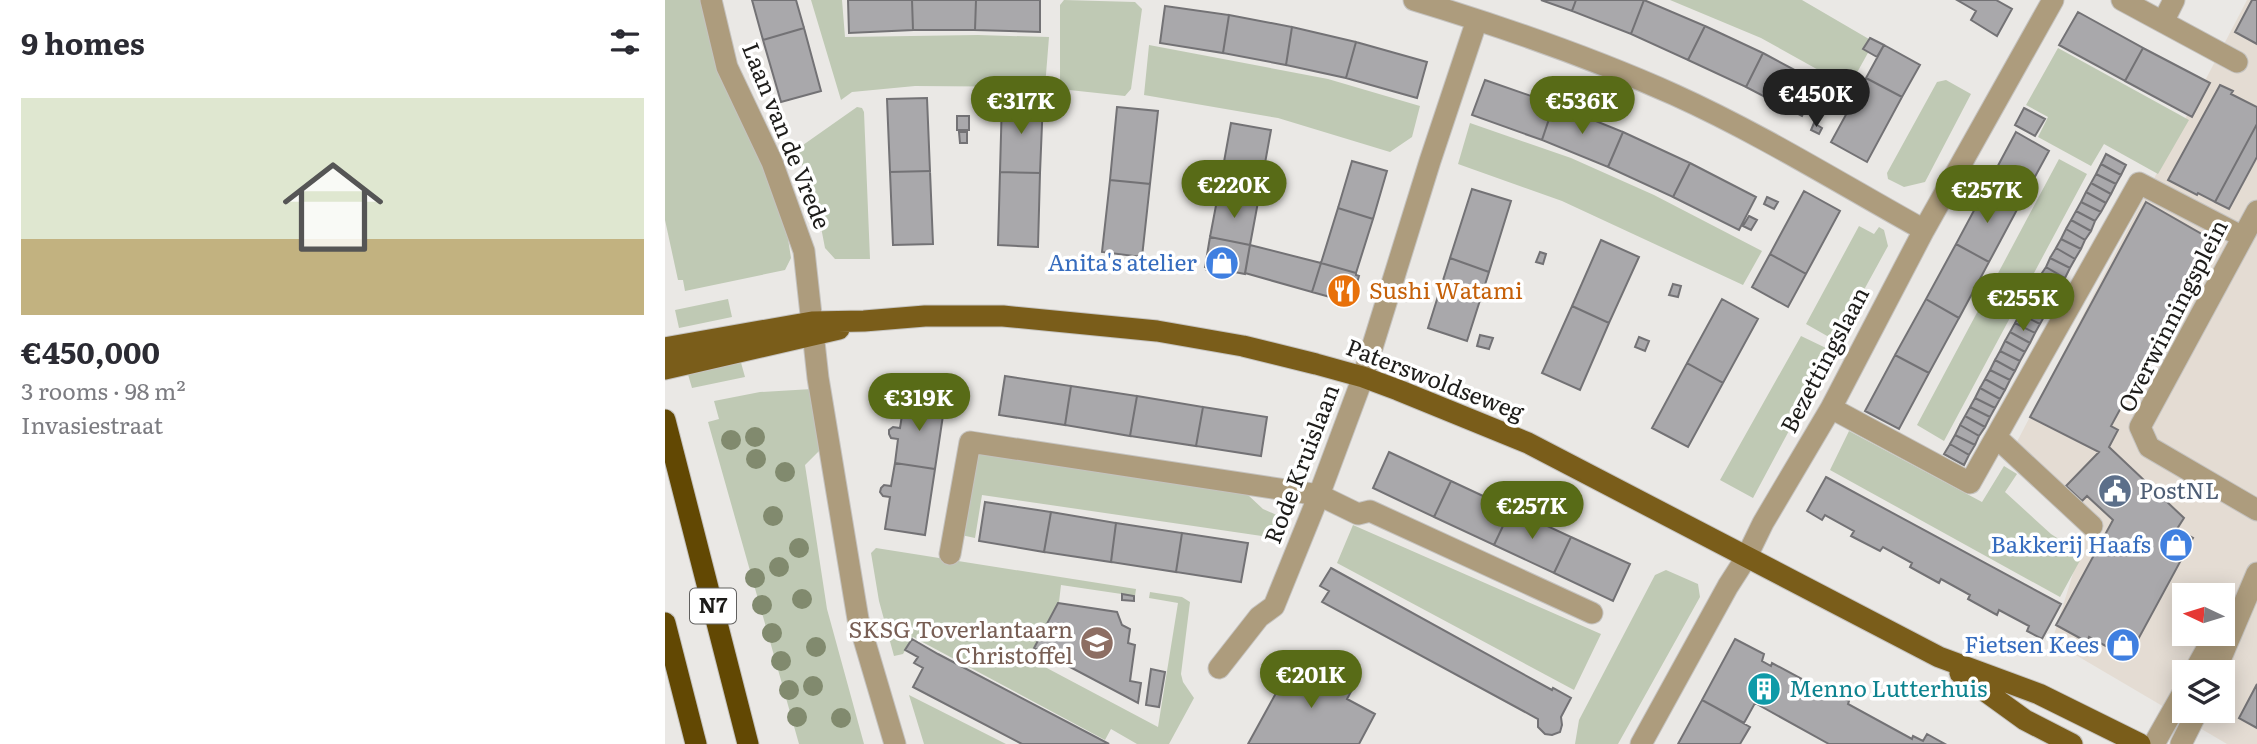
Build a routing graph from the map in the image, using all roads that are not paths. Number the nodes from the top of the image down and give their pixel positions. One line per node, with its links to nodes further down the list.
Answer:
1 (711, 0): 12 (street, Laan van de Vrede)
2 (1414, 0): 6 (street)
3 (2053, 0): 10 (street, Bezettingslaan)
4 (2122, 0): 7 (street)
5 (2174, 0): 7 (street)
6 (1477, 20): 10 (street); 15 (street, Rode Kruislaan)
7 (2163, 22): 8 (street)
8 (2237, 62)
9 (2257, 211): 11 (street, Overwinningsplein)
10 (1924, 230): 16 (street, Bezettingslaan)
11 (2243, 237): 18 (street); 20 (street, Overwinningsplein)
12 (813, 329): 13 (main road, Paterswoldseweg); 14 (main road, Paterswoldseweg); 15 (main road, Paterswoldseweg); 36 (street, Laan van de Vrede)
13 (665, 348)
14 (665, 369)
15 (1363, 377): 19 (street, Rode Kruislaan); 23 (main road, Paterswoldseweg)
16 (1831, 408): 18 (street); 23 (street, Bezettingslaan)
17 (665, 420): 35 (highway, N7)
18 (1996, 437): 21 (street)
19 (1319, 495): 22 (street); 27 (street); 31 (street, Rode Kruislaan)
20 (2257, 510)
21 (2092, 526)
22 (950, 554)
23 (1746, 558): 29 (main road, Paterswoldseweg); 37 (street, Bezettingslaan)
24 (2257, 565): 26 (street)
25 (2257, 573): 30 (street)
26 (2235, 597)
27 (1592, 613)
28 (665, 623): 34 (highway, N7)
29 (1938, 657): 38 (main road, Paterswoldseweg); 39 (main road, Paterswoldseweg)
30 (2219, 660)
31 (1219, 668)
32 (2172, 712): 40 (street)
33 (2192, 723): 41 (street)
34 (696, 744)
35 (748, 744)
36 (895, 744)
37 (1641, 744)
38 (2072, 744)
39 (2140, 744)
40 (2154, 744)
41 (2181, 744)

